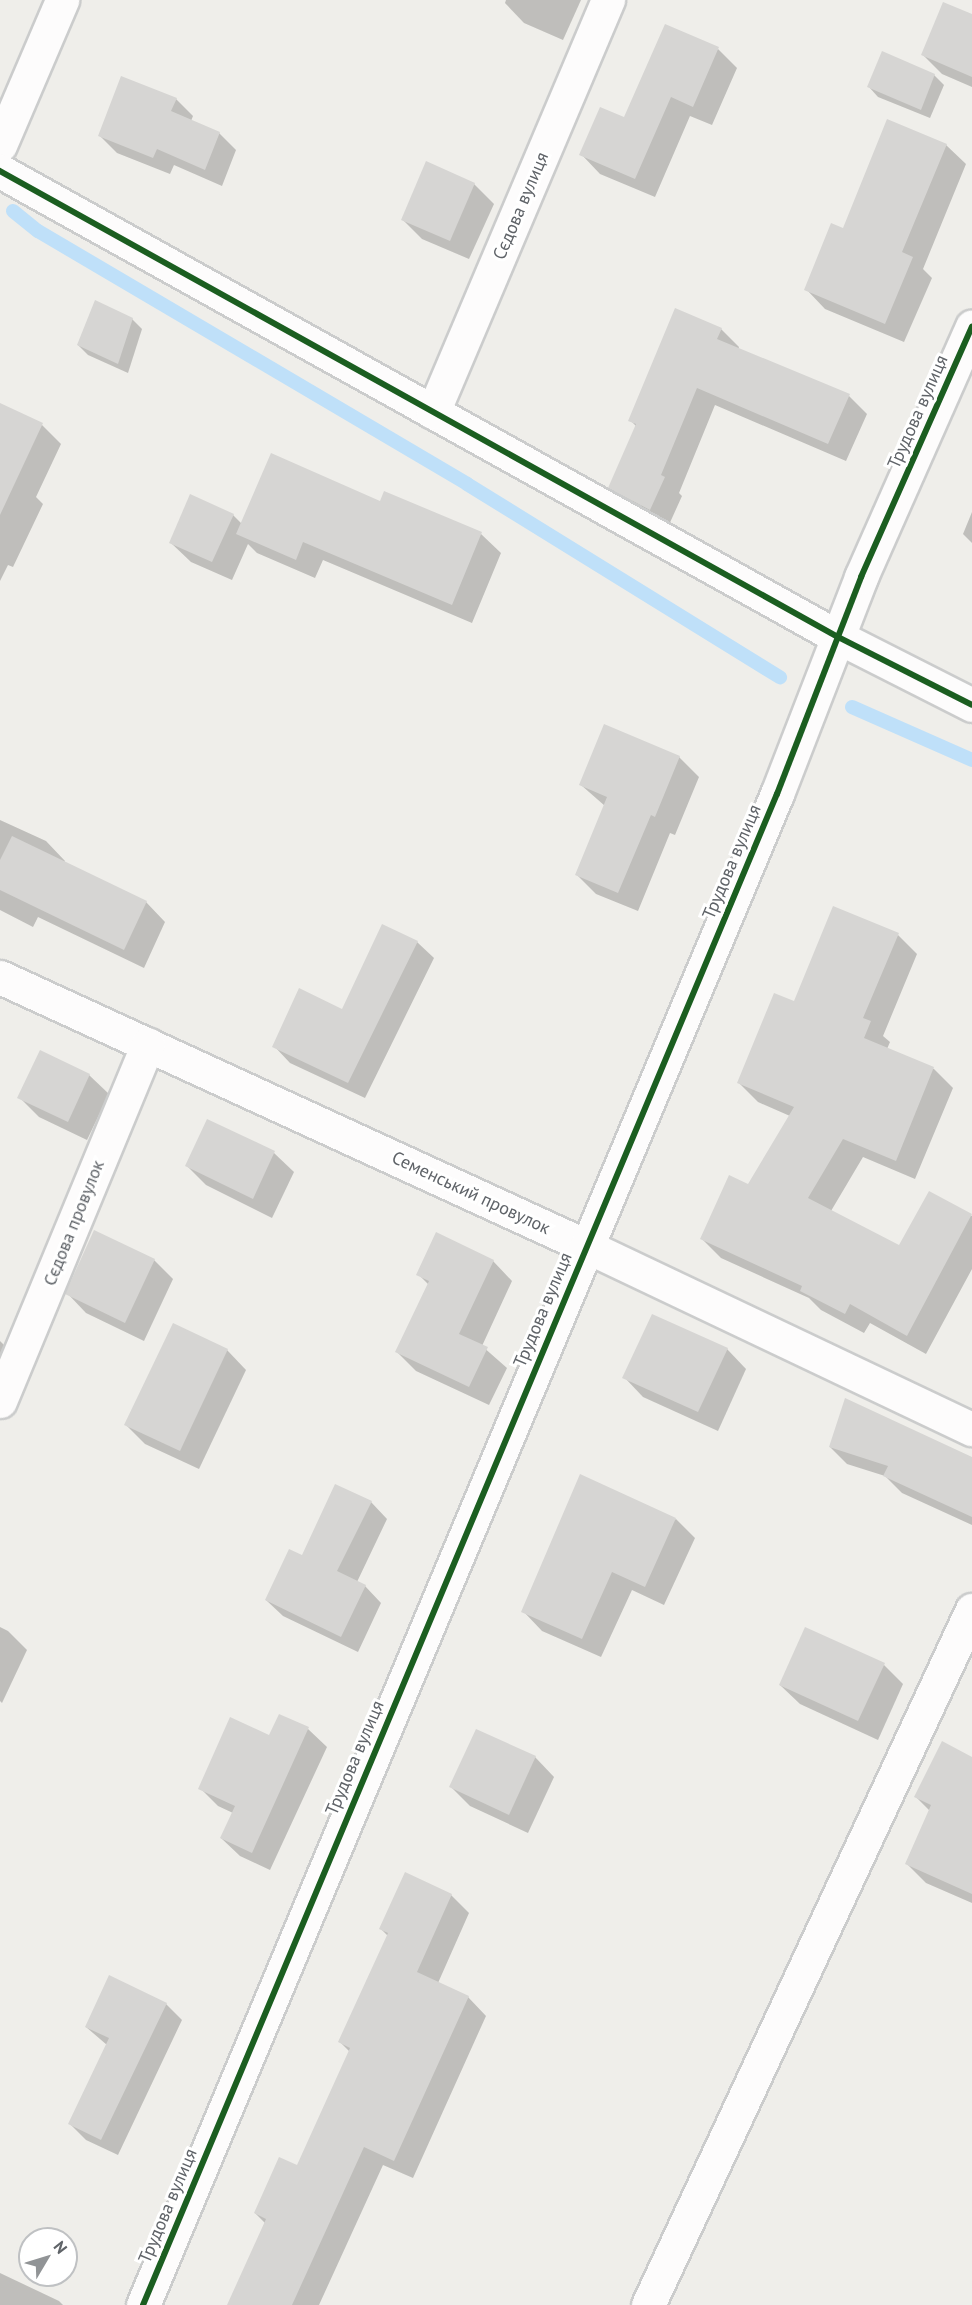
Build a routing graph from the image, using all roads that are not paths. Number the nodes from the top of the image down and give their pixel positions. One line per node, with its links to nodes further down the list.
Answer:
1 (62, 0): 3 (street)
2 (609, 0): 6 (street, Сєдова вулиця)
3 (0, 145)
4 (0, 171): 6 (street)
5 (972, 326): 7 (street, Трудова вулиця)
6 (433, 412): 7 (street)
7 (838, 637): 8 (street); 11 (street, Трудова вулиця)
8 (972, 705)
9 (0, 977): 10 (street, Семенський провулок)
10 (148, 1044): 11 (street, Семенський провулок); 12 (street, Сєдова провулок)
11 (586, 1246): 13 (street, Семенський провулок); 15 (street, Трудова вулиця)
12 (0, 1401)
13 (972, 1429)
14 (972, 1610): 16 (street)
15 (143, 2305)
16 (648, 2305)

